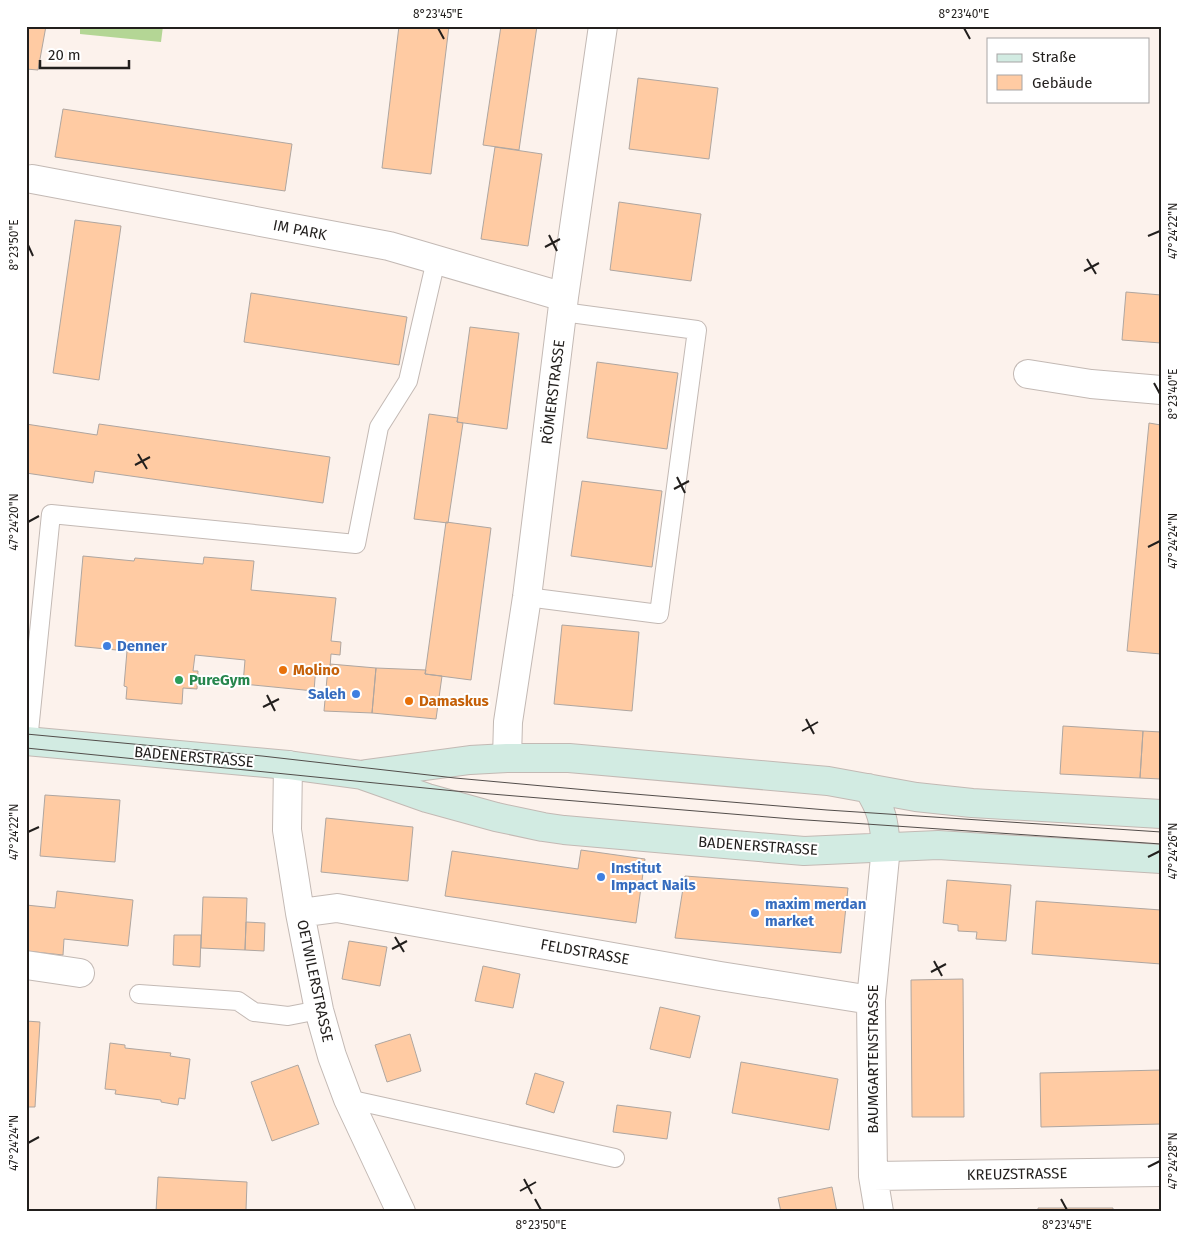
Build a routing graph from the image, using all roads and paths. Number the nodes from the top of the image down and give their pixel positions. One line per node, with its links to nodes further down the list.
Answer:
1 (603, 26): 4 (street, RÖMERSTRASSE)
2 (29, 179): 3 (street, IM PARK)
3 (436, 260): 4 (street, IM PARK); 8 (lane)
4 (563, 305): 7 (street, RÖMERSTRASSE); 7 (lane)
5 (1028, 374): 6 (street)
6 (1161, 390)
7 (527, 597): 9 (street, RÖMERSTRASSE)
8 (27, 741): 10 (main road, BADENERSTRASSE)
9 (507, 758): 11 (main road, BADENERSTRASSE); 12 (main road, BADENERSTRASSE)
10 (288, 765): 11 (main road, BADENERSTRASSE); 16 (street, OETWILERSTRASSE)
11 (362, 775): 14 (main road, BADENERSTRASSE)
12 (868, 788): 13 (main road, BADENERSTRASSE); 14 (main road)
13 (1161, 814)
14 (886, 847): 15 (main road, BADENERSTRASSE); 20 (street, BAUMGARTENSTRASSE)
15 (1161, 859)
16 (300, 913): 20 (street, FELDSTRASSE); 21 (street, OETWILERSTRASSE)
17 (26, 966): 18 (street)
18 (80, 973)
19 (139, 994): 21 (lane)
20 (871, 1000): 25 (street, BAUMGARTENSTRASSE)
21 (319, 1010): 22 (street, OETWILERSTRASSE)
22 (348, 1100): 23 (lane); 26 (street, OETWILERSTRASSE)
23 (615, 1158)
24 (1161, 1172): 25 (street, KREUZSTRASSE)
25 (873, 1176): 27 (street, BAUMGARTENSTRASSE)
26 (401, 1212)
27 (879, 1212)

